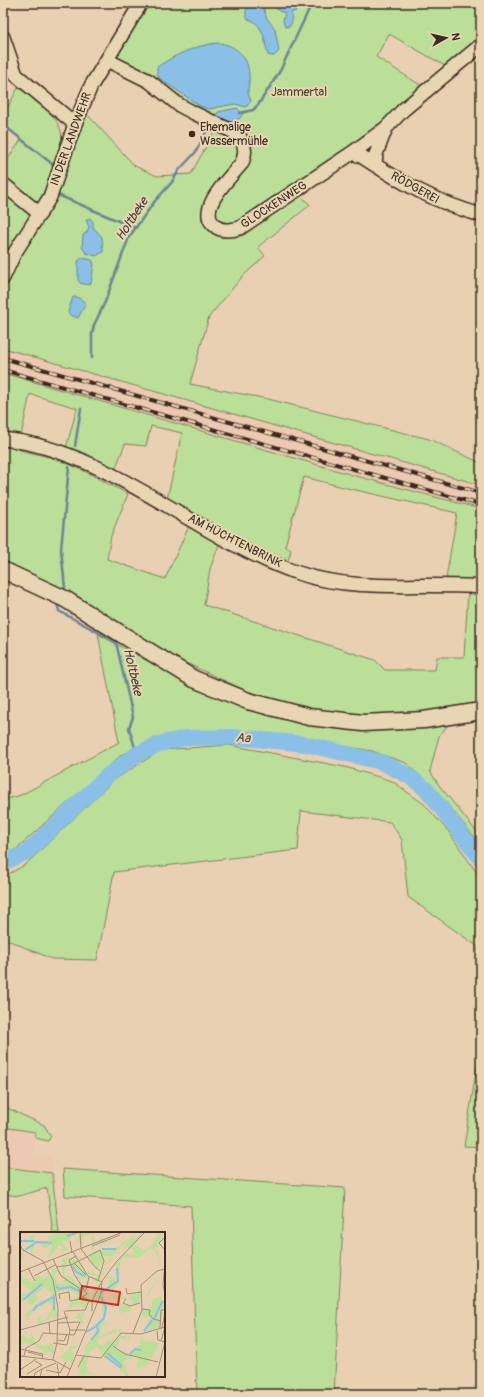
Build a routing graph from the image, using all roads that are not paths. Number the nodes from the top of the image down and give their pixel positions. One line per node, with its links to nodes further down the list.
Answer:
1 (141, 3): 4 (street, IN DER LANDWEHR)
2 (3, 37): 5 (street)
3 (481, 45): 6 (street, GLOCKENWEG)
4 (107, 60): 5 (street, IN DER LANDWEHR); 7 (street, GLOCKENWEG)
5 (76, 124): 10 (street, IN DER LANDWEHR)
6 (386, 128): 7 (street, GLOCKENWEG); 8 (street, GLOCKENWEG)
7 (352, 153): 8 (street, RÖDGEREI)
8 (375, 165): 11 (street, RÖDGEREI)
9 (3, 184): 10 (street)
10 (40, 214): 12 (street, IN DER LANDWEHR)
11 (481, 215)
12 (3, 278)
13 (3, 438): 15 (street, AM HÜCHTENBRINK)
14 (3, 570): 16 (main road)
15 (481, 587)
16 (481, 711)

